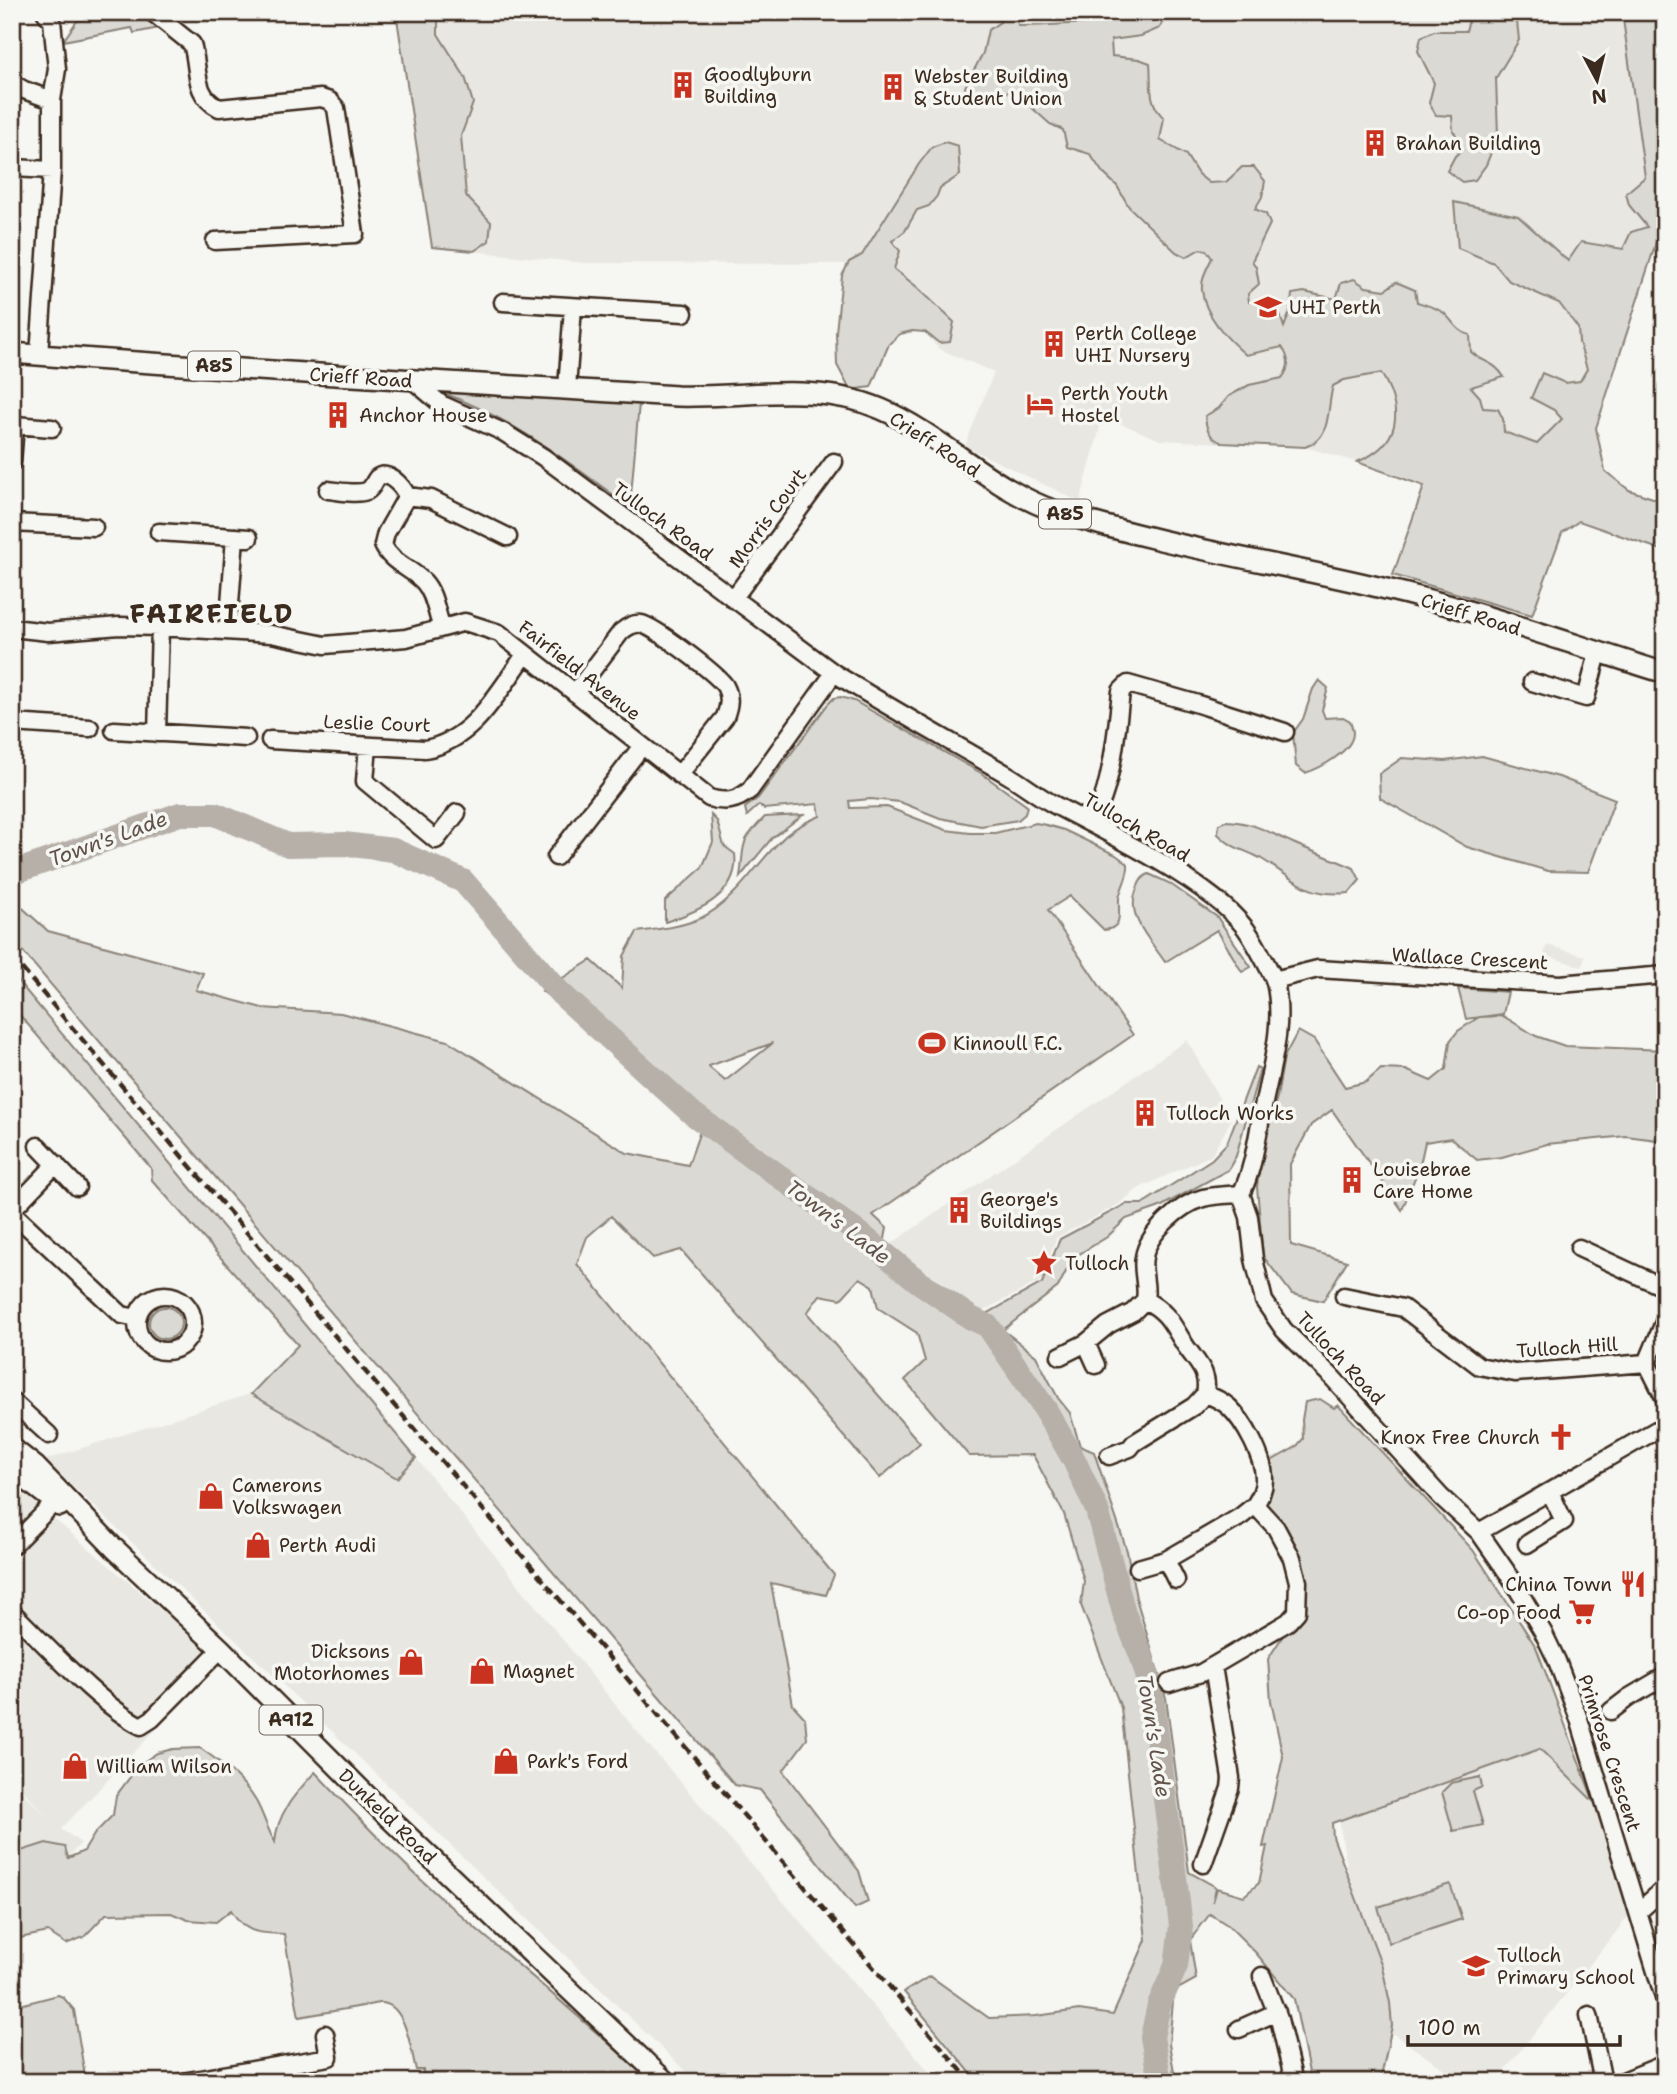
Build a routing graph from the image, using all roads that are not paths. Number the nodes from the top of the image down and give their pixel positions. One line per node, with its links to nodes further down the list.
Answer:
1 (66, 12): 3 (street)
2 (152, 12): 8 (street)
3 (48, 17): 5 (street)
4 (12, 83): 5 (street)
5 (52, 100): 7 (street)
6 (12, 168): 7 (street)
7 (52, 170): 13 (street)
8 (215, 242)
9 (503, 302): 10 (street)
10 (573, 307): 11 (street); 15 (street)
11 (684, 313)
12 (12, 353): 13 (main road, Crieff Road / A85)
13 (40, 355): 14 (main road, Crieff Road / A85)
14 (415, 382): 15 (main road, Crieff Road / A85); 25 (street, Tulloch Road)
15 (567, 388): 30 (main road, Crieff Road / A85)
16 (52, 428): 17 (street)
17 (12, 462)
18 (834, 462): 25 (street, Morris Court)
19 (328, 490): 20 (street)
20 (407, 496): 24 (street); 28 (street)
21 (12, 523): 22 (street)
22 (94, 527)
23 (159, 532): 29 (street)
24 (508, 537)
25 (733, 599): 32 (street, Tulloch Road)
26 (160, 627): 27 (street, Fairfield Avenue); 29 (street, Fairfield Avenue); 40 (street)
27 (12, 628)
28 (442, 628): 29 (street, Fairfield Avenue); 31 (street, Fairfield Avenue)
29 (228, 631)
30 (1598, 653): 33 (main road, Crieff Road / A85); 34 (street)
31 (525, 655): 35 (street, Fairfield Avenue); 43 (street, Leslie Court)
32 (834, 673): 45 (street, Fairfield Avenue); 47 (street, Tulloch Road)
33 (1665, 673)
34 (1532, 682)
35 (575, 693): 44 (street, Fairfield Avenue); 45 (street)
36 (12, 723): 37 (street)
37 (90, 728)
38 (114, 730): 40 (street)
39 (1285, 732): 47 (street)
40 (157, 733): 41 (street)
41 (246, 738)
42 (270, 740): 43 (street, Leslie Court)
43 (368, 746): 46 (street)
44 (642, 746): 45 (street, Fairfield Avenue); 48 (street)
45 (679, 775)
46 (457, 813)
47 (1088, 822): 50 (street, Tulloch Road)
48 (556, 858)
49 (1665, 975): 50 (street, Wallace Crescent)
50 (1275, 980): 54 (street, Tulloch Road)
51 (38, 1146): 52 (street)
52 (56, 1164): 53 (street); 55 (street)
53 (77, 1187)
54 (1241, 1194): 59 (street); 77 (street, Tulloch Road)
55 (12, 1211): 60 (street)
56 (1579, 1248): 57 (street)
57 (1665, 1288)
58 (1344, 1296): 64 (street, Tulloch Hill)
59 (1145, 1300): 62 (street); 66 (street)
60 (137, 1318)
61 (1665, 1320): 64 (street)
62 (1086, 1343): 63 (street); 65 (street)
63 (1060, 1356)
64 (1647, 1363): 67 (street)
65 (1096, 1365)
66 (1205, 1394): 72 (street); 76 (street)
67 (1665, 1399)
68 (12, 1401): 70 (street)
69 (1665, 1425): 74 (street)
70 (49, 1435)
71 (12, 1448): 80 (main road, Dunkeld Road / A912)
72 (1109, 1456)
73 (12, 1469): 75 (main road, Dunkeld Road / A912)
74 (1550, 1492): 77 (street); 78 (street)
75 (55, 1502): 79 (street); 80 (main road, Dunkeld Road / A912)
76 (1255, 1505): 81 (street); 86 (street)
77 (1479, 1532): 92 (street, Primrose Crescent)
78 (1527, 1544)
79 (12, 1546)
80 (114, 1548): 85 (main road, Dunkeld Road / A912)
81 (1166, 1560): 82 (street); 83 (street)
82 (1138, 1568)
83 (1176, 1580)
84 (12, 1612): 85 (street)
85 (221, 1649): 103 (main road, Dunkeld Road / A912)
86 (1213, 1666): 88 (street); 90 (street)
87 (1665, 1676): 89 (street)
88 (1169, 1683)
89 (1611, 1711)
90 (1203, 1864)
91 (1665, 1888): 92 (street)
92 (1638, 1912): 94 (street, Primrose Crescent)
93 (1262, 1976): 95 (street)
94 (1665, 2001)
95 (1277, 2012): 97 (street); 104 (street)
96 (1589, 2015): 105 (street)
97 (1239, 2029)
98 (325, 2034): 100 (street)
99 (1665, 2064): 101 (street)
100 (260, 2075): 102 (street)
101 (1641, 2078): 106 (street)
102 (182, 2082)
103 (666, 2082)
104 (1294, 2082)
105 (1603, 2082)
106 (1621, 2082)

